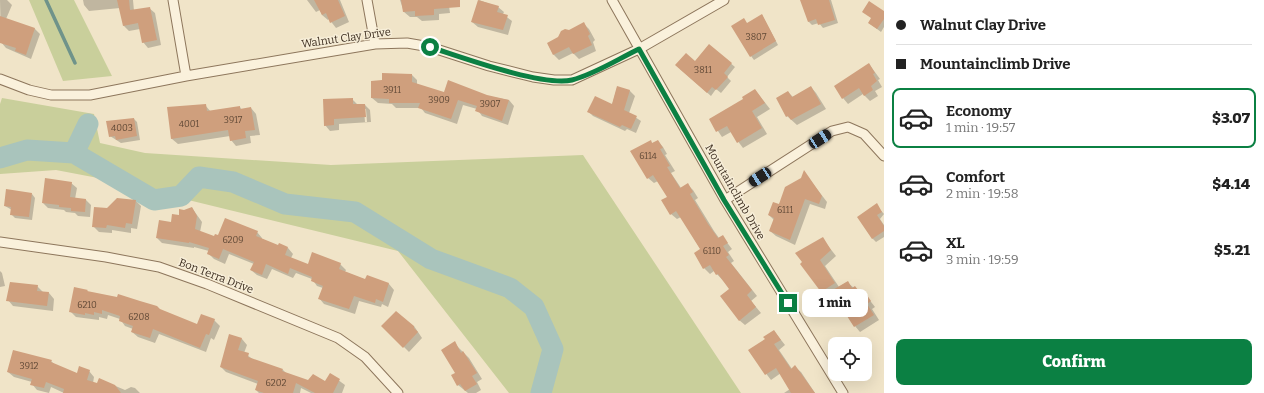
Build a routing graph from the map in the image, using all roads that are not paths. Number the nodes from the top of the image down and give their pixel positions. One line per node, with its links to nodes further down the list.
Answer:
1 (173, 0): 7 (street)
2 (368, 0): 5 (street)
3 (612, 0): 6 (street, Mountainclimb Drive)
4 (724, 0): 6 (street, Walnut Clay Drive)
5 (375, 44): 6 (street, Walnut Clay Drive); 7 (street, Walnut Clay Drive)
6 (639, 49): 10 (street, Mountainclimb Drive)
7 (186, 76): 8 (street, Walnut Clay Drive)
8 (0, 78)
9 (884, 156): 10 (street)
10 (724, 200): 13 (street, Mountainclimb Drive)
11 (0, 242): 12 (street, Bon Terra Drive)
12 (398, 393)
13 (843, 393)

